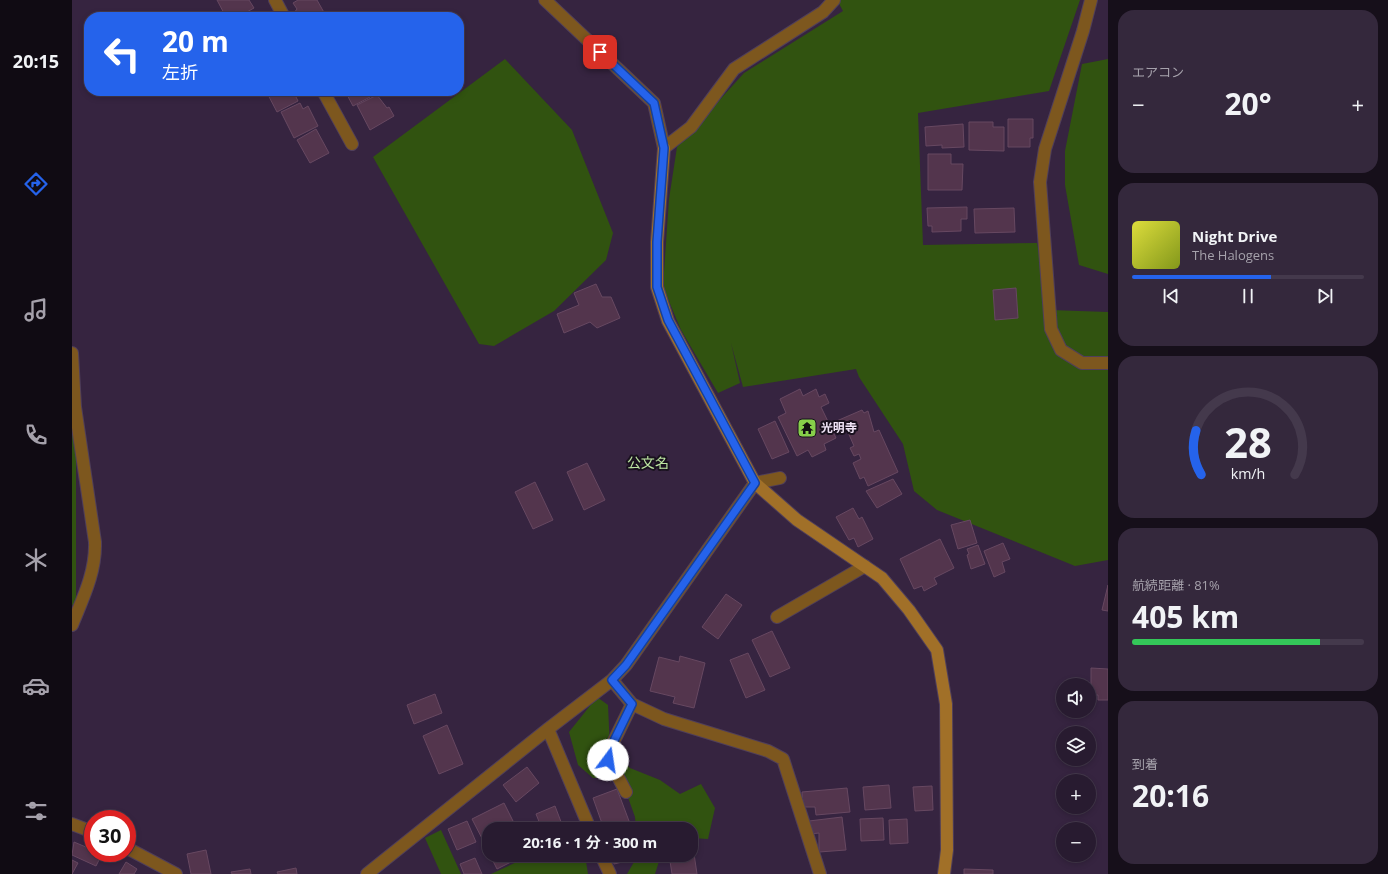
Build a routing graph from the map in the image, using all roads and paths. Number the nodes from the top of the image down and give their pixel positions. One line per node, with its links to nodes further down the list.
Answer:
1 (275, 0): 5 (street)
2 (545, 0): 8 (street)
3 (834, 0): 8 (street)
4 (1091, 0): 10 (street)
5 (281, 12)
6 (326, 96): 7 (street)
7 (352, 144)
8 (664, 148): 12 (street)
9 (72, 353): 15 (street)
10 (1108, 363)
11 (780, 478): 12 (street)
12 (755, 483): 13 (street); 16 (street)
13 (865, 566): 14 (street); 29 (street)
14 (777, 616)
15 (72, 625)
16 (612, 680): 17 (street); 18 (street)
17 (632, 704): 19 (street); 28 (street)
18 (548, 729): 20 (street); 26 (street)
19 (626, 792)
20 (587, 822)
21 (72, 824): 22 (street)
22 (84, 829)
23 (136, 853): 25 (street)
24 (605, 862): 27 (street)
25 (176, 874)
26 (367, 874)
27 (610, 874)
28 (820, 874)
29 (944, 874)

